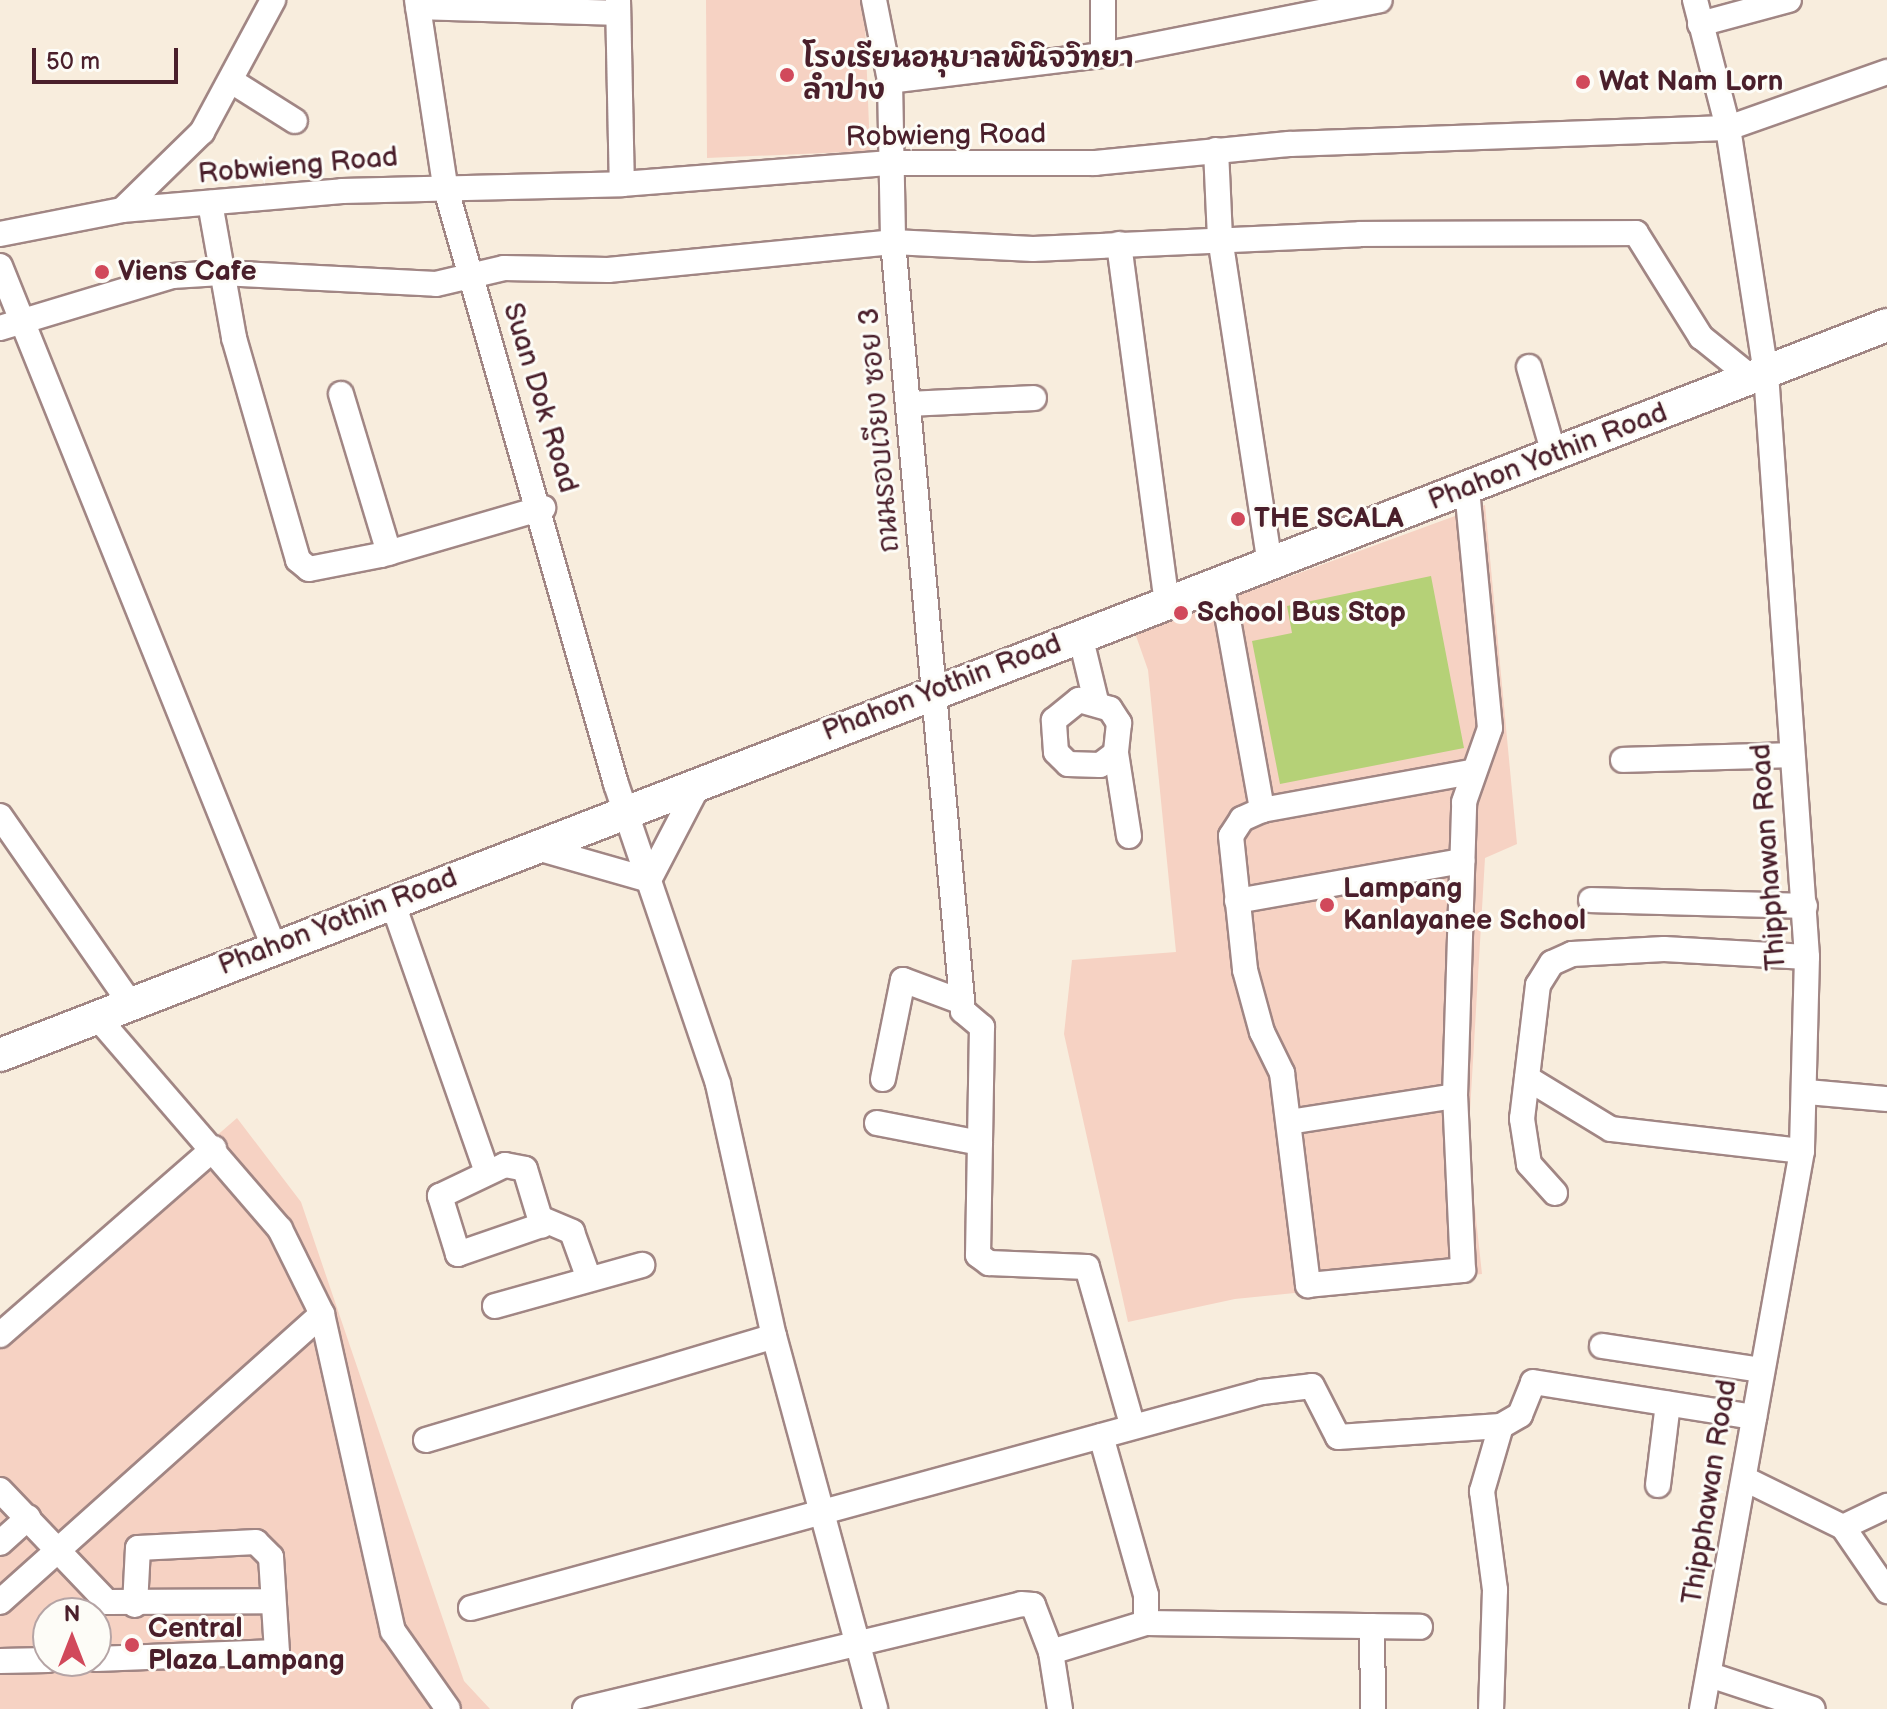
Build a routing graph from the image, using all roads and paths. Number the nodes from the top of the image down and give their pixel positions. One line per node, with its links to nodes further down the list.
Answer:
1 (273, 0): 13 (street)
2 (874, 0): 12 (street, ถนนรอบเวียง ซอย 3)
3 (1103, 0): 10 (street)
4 (1376, 0): 10 (street)
5 (1695, 0): 9 (street, Thipphawan Road)
6 (1789, 0): 9 (street)
7 (418, 3): 8 (street); 19 (street, Suan Dok Road)
8 (618, 7): 18 (street)
9 (1700, 24): 15 (street, Thipphawan Road)
10 (1103, 55): 12 (street)
11 (1887, 72): 15 (street, Robwieng Road)
12 (890, 81): 17 (street, ถนนรอบเวียง ซอย 3)
13 (233, 82): 14 (street); 21 (street)
14 (295, 121)
15 (1728, 128): 16 (street, Robwieng Road); 32 (street, Thipphawan Road)
16 (1216, 150): 17 (street, Robwieng Road); 23 (street)
17 (890, 163): 18 (street, Robwieng Road); 24 (street, ถนนรอบเวียง ซอย 3)
18 (622, 184): 19 (street, Robwieng Road)
19 (445, 186): 20 (street, Robwieng Road); 28 (street, Suan Dok Road)
20 (210, 203): 21 (street, Robwieng Road); 27 (street)
21 (122, 210): 22 (street, Robwieng Road)
22 (0, 234)
23 (1220, 238): 25 (street); 32 (street); 40 (street)
24 (893, 242): 25 (street); 28 (street); 35 (street, ถนนรอบเวียง ซอย 3)
25 (1119, 244): 42 (street)
26 (0, 266): 29 (street)
27 (221, 273): 28 (street); 29 (street); 39 (street)
28 (473, 279): 38 (street, Suan Dok Road)
29 (11, 324): 62 (street)
30 (1887, 325): 32 (main road, Phahon Yothin Road)
31 (1529, 367): 36 (street)
32 (1759, 376): 36 (main road, Phahon Yothin Road); 47 (street, Thipphawan Road)
33 (341, 394): 39 (street)
34 (1034, 398): 35 (street)
35 (909, 404): 44 (street, ถนนรอบเวียง ซอย 3)
36 (1554, 454): 37 (main road, Phahon Yothin Road)
37 (1467, 487): 40 (main road, Phahon Yothin Road); 49 (street)
38 (543, 508): 39 (street); 51 (street, Suan Dok Road)
39 (389, 553)
40 (1270, 563): 41 (main road, Phahon Yothin Road)
41 (1221, 581): 42 (main road, Phahon Yothin Road); 52 (street)
42 (1167, 602): 43 (main road, Phahon Yothin Road)
43 (1080, 635): 44 (main road, Phahon Yothin Road); 45 (street)
44 (931, 692): 50 (main road, Phahon Yothin Road); 64 (street, ถนนรอบเวียง ซอย 3)
45 (1096, 701): 46 (street); 46 (street)
46 (1116, 753): 54 (street)
47 (1792, 755): 48 (street); 61 (street, Thipphawan Road)
48 (1623, 760)
49 (1472, 772): 52 (street); 56 (street)
50 (701, 780): 51 (main road, Phahon Yothin Road); 57 (street)
51 (625, 809): 55 (main road, Phahon Yothin Road); 57 (street, Suan Dok Road)
52 (1262, 810): 60 (street)
53 (0, 816): 65 (street)
54 (1129, 836)
55 (530, 846): 57 (street); 59 (main road, Phahon Yothin Road)
56 (1462, 861): 60 (street); 71 (street)
57 (649, 880): 86 (street, Suan Dok Road)
58 (1591, 900): 61 (street)
59 (392, 901): 62 (main road, Phahon Yothin Road); 78 (street)
60 (1237, 901): 73 (street)
61 (1805, 906): 63 (street, Thipphawan Road)
62 (274, 947): 65 (main road, Phahon Yothin Road)
63 (1807, 957): 68 (street); 70 (street, Thipphawan Road)
64 (962, 1002): 69 (street); 75 (street)
65 (130, 1003): 66 (main road, Phahon Yothin Road)
66 (97, 1017): 67 (main road, Phahon Yothin Road); 76 (street)
67 (0, 1055)
68 (1527, 1078): 77 (street); 79 (street)
69 (883, 1079)
70 (1808, 1092): 72 (street); 77 (street, Thipphawan Road)
71 (1455, 1096): 73 (street); 73 (street)
72 (1887, 1099)
73 (1289, 1122)
74 (877, 1123): 75 (street)
75 (980, 1143): 92 (street)
76 (214, 1148): 84 (street); 85 (street)
77 (1802, 1151): 88 (street, Thipphawan Road)
78 (487, 1172): 80 (street); 80 (street)
79 (1555, 1193)
80 (542, 1219): 82 (street)
81 (642, 1265): 82 (street)
82 (589, 1279): 83 (street)
83 (495, 1306)
84 (322, 1314): 103 (street); 118 (street)
85 (0, 1335)
86 (774, 1336): 94 (street); 99 (street, Suan Dok Road)
87 (1602, 1346): 88 (street)
88 (1760, 1370): 90 (street, Thipphawan Road)
89 (1668, 1404): 90 (street); 91 (street); 96 (street)
90 (1754, 1417): 95 (street, Thipphawan Road)
91 (1501, 1426): 92 (street); 123 (street)
92 (1133, 1427): 93 (street)
93 (1101, 1436): 99 (street); 109 (street)
94 (426, 1440)
95 (1745, 1479): 101 (street); 117 (street, Thipphawan Road)
96 (1658, 1485)
97 (0, 1490): 100 (street)
98 (1887, 1506): 101 (street)
99 (819, 1511): 108 (street); 112 (street, Suan Dok Road)
100 (28, 1518): 102 (street); 103 (street)
101 (1843, 1527): 104 (street)
102 (0, 1543)
103 (59, 1551): 106 (street); 107 (street)
104 (1887, 1591)
105 (273, 1601): 107 (street); 107 (street); 114 (street)
106 (0, 1602)
107 (135, 1605)
108 (471, 1608)
109 (1146, 1623): 110 (street); 113 (street)
110 (1372, 1626): 111 (street); 122 (street)
111 (1420, 1627)
112 (857, 1638): 113 (street); 119 (street); 120 (street, Suan Dok Road)
113 (1051, 1652): 121 (street)
114 (112, 1658)
115 (32, 1660): 116 (street)
116 (0, 1661)
117 (1710, 1675): 124 (street, Thipphawan Road); 125 (street)
118 (448, 1709)
119 (585, 1709)
120 (875, 1709)
121 (1060, 1709)
122 (1373, 1709)
123 (1491, 1709)
124 (1702, 1709)
125 (1813, 1709)

